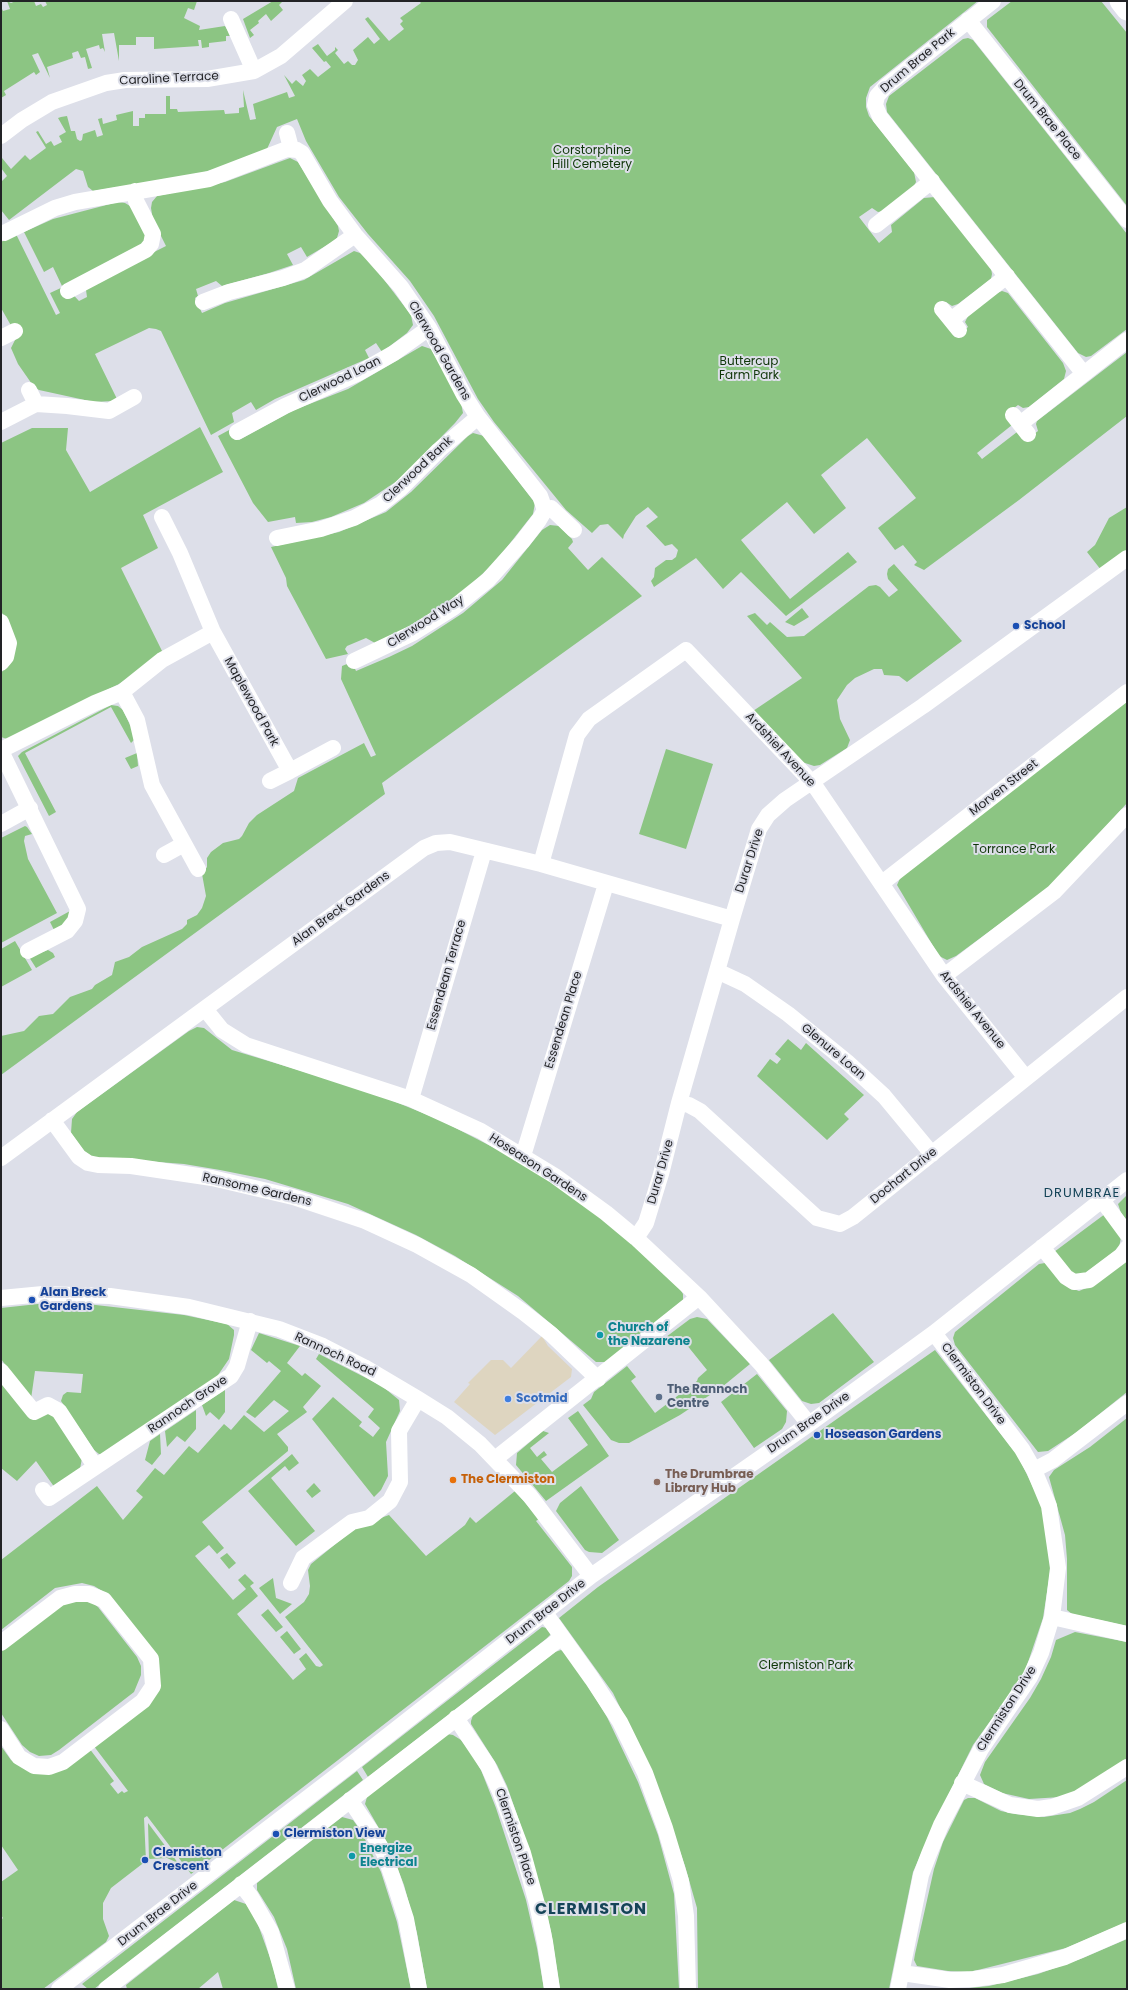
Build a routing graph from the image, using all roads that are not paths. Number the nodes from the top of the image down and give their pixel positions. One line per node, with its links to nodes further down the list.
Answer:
1 (345, 1): 7 (street, Caroline Terrace)
2 (993, 1): 6 (street, Drum Brae Park)
3 (1120, 1): 4 (main road)
4 (1127, 10)
5 (231, 19): 7 (street)
6 (968, 20): 11 (street, Drum Brae Park); 13 (street, Drum Brae Place)
7 (254, 71): 9 (street, Caroline Terrace)
8 (287, 133): 10 (street)
9 (1, 136)
10 (291, 148): 12 (street); 16 (street, Clerwood Gardens)
11 (932, 181): 14 (street); 17 (street, Drum Brae Park)
12 (135, 191): 15 (street); 18 (street)
13 (1127, 220)
14 (876, 225)
15 (2, 231)
16 (355, 235): 19 (street); 21 (street, Clerwood Gardens)
17 (1007, 276): 20 (street); 23 (street, Drum Brae Park)
18 (74, 292)
19 (208, 296)
20 (951, 320)
21 (428, 328): 27 (street, Clerwood Gardens); 29 (street, Clerwood Loan)
22 (1127, 340): 23 (street)
23 (1084, 374): 30 (street)
24 (29, 390): 26 (street)
25 (134, 396): 26 (street)
26 (36, 404): 28 (street)
27 (478, 417): 31 (street, Clerwood Gardens); 34 (street, Clerwood Bank)
28 (1, 422)
29 (242, 424)
30 (1020, 424)
31 (544, 510): 33 (street); 38 (street, Clerwood Way)
32 (162, 517): 37 (street, Maplewood Park)
33 (574, 530)
34 (282, 534)
35 (1127, 558): 46 (street, Durar Drive)
36 (1, 622): 39 (street)
37 (213, 632): 40 (street); 44 (street, Maplewood Park)
38 (360, 654)
39 (1, 663)
40 (122, 692): 43 (street); 50 (street)
41 (1127, 692): 55 (street, Morven Street)
42 (333, 748): 44 (street)
43 (1, 751): 47 (street)
44 (290, 771): 45 (street)
45 (270, 782)
46 (811, 782): 53 (street, Ardshiel Avenue); 55 (street, Ardshiel Avenue); 57 (street, Durar Drive)
47 (30, 808): 49 (street); 58 (street)
48 (1127, 815): 60 (street)
49 (1, 824)
50 (184, 844): 52 (street); 54 (street)
51 (484, 851): 53 (street, Alan Breck Gardens); 62 (street, Alan Breck Gardens); 64 (street, Essendean Terrace)
52 (164, 855)
53 (541, 864): 56 (street, Alan Breck Gardens)
54 (198, 869)
55 (882, 883): 60 (street, Ardshiel Avenue)
56 (606, 884): 57 (street, Alan Breck Gardens); 68 (street, Essendean Place)
57 (732, 920): 59 (street, Durar Drive)
58 (28, 951)
59 (717, 971): 65 (street, Durar Drive); 67 (street, Glenure Loan)
60 (944, 976): 63 (street, Ardshiel Avenue)
61 (1127, 998): 63 (street, Dochart Drive)
62 (205, 1009): 64 (street, Hoseason Gardens); 66 (street, Alan Breck Gardens)
63 (1026, 1078): 67 (street, Dochart Drive)
64 (411, 1099): 68 (street, Hoseason Gardens)
65 (680, 1103): 67 (street, Dochart Drive); 73 (street, Durar Drive)
66 (52, 1120): 69 (street, Alan Breck Gardens); 81 (street, Ransome Gardens)
67 (932, 1154)
68 (523, 1156): 73 (street, Hoseason Gardens)
69 (1, 1158)
70 (1127, 1180): 71 (street, Drum Brae Drive)
71 (1102, 1200): 72 (street); 74 (street, Drum Brae Drive)
72 (1127, 1234)
73 (636, 1238): 76 (street, Hoseason Gardens)
74 (1042, 1247): 75 (street); 79 (street, Drum Brae Drive)
75 (1127, 1248)
76 (699, 1297): 81 (street); 84 (street, Hoseason Gardens)
77 (1, 1298): 78 (street, Rannoch Road)
78 (250, 1321): 82 (street, Rannoch Road); 86 (street, Rannoch Grove)
79 (934, 1333): 84 (street, Drum Brae Drive); 87 (street, Clermiston Drive)
80 (1, 1371): 86 (street)
81 (598, 1379): 85 (street)
82 (418, 1399): 85 (street, Rannoch Road); 90 (street)
83 (1127, 1403): 87 (street)
84 (809, 1424): 89 (street, Drum Brae Drive)
85 (495, 1459): 89 (street, Rannoch Road)
86 (95, 1466): 88 (street, Rannoch Grove)
87 (1034, 1470): 92 (street, Clermiston Drive)
88 (43, 1490)
89 (591, 1576): 91 (street, Drum Brae Drive)
90 (291, 1583)
91 (544, 1614): 94 (street); 104 (street, Drum Brae Drive)
92 (1052, 1617): 93 (street); 99 (street, Clermiston Drive)
93 (1127, 1634)
94 (562, 1637): 96 (street); 109 (street)
95 (1, 1644): 97 (street)
96 (456, 1718): 100 (street); 108 (street, Clermiston Place)
97 (1, 1729)
98 (1127, 1766): 99 (street)
99 (962, 1783): 103 (street, Clermiston Drive)
100 (350, 1800): 101 (street); 107 (street)
101 (241, 1884): 105 (street); 106 (street)
102 (1127, 1930): 103 (street)
103 (902, 1973): 110 (street, Clermiston Drive)
104 (66, 1987)
105 (106, 1989)
106 (287, 1989)
107 (419, 1989)
108 (552, 1989)
109 (688, 1989)
110 (898, 1989)

